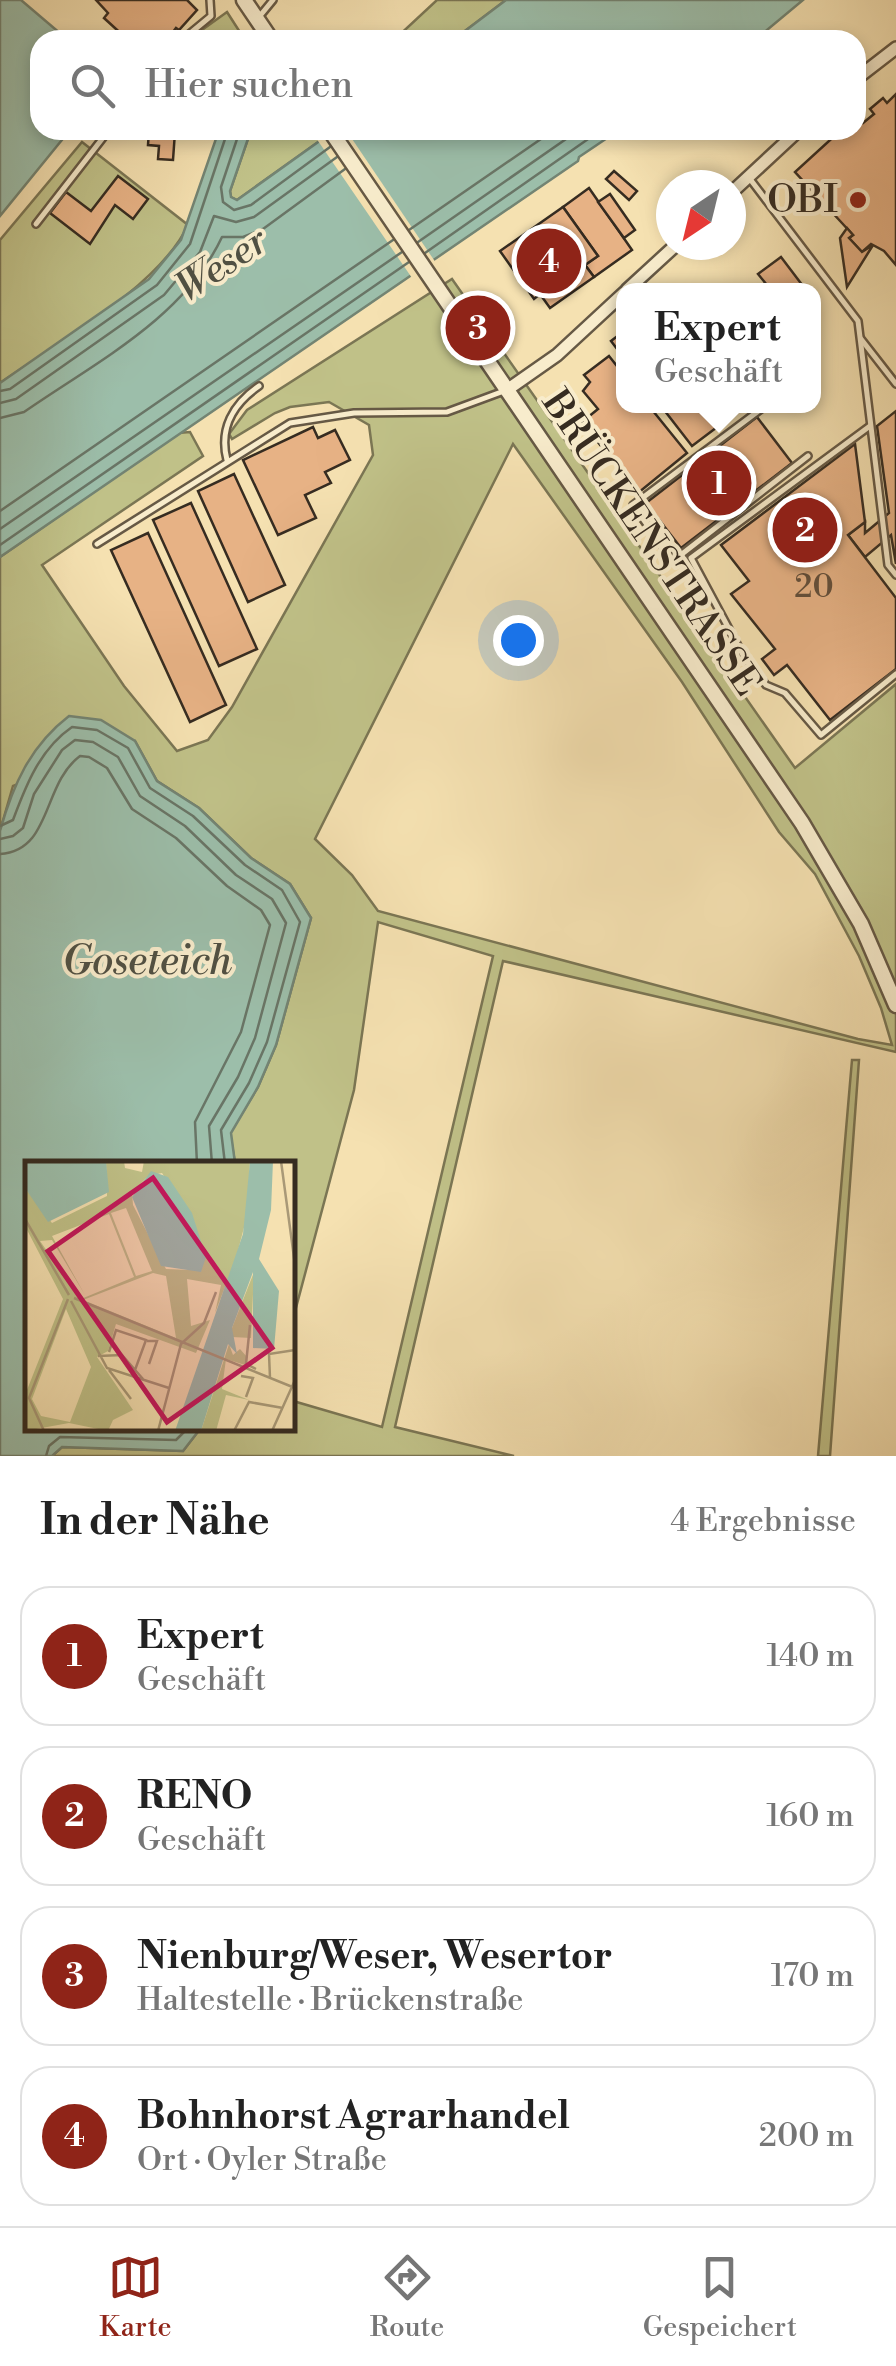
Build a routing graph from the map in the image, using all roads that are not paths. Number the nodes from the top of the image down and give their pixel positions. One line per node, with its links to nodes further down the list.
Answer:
1 (210, 0): 5 (lane)
2 (244, 0): 4 (street)
3 (272, 0): 4 (lane)
4 (258, 20): 6 (street)
5 (196, 30)
6 (264, 30)
7 (896, 48): 8 (street)
8 (866, 71)
9 (102, 140): 13 (lane)
10 (337, 140): 20 (street, BRÜCKENSTRASSE)
11 (788, 140): 12 (street)
12 (748, 177): 17 (lane)
13 (36, 224)
14 (660, 260): 15 (street)
15 (635, 283)
16 (616, 300): 20 (street)
17 (860, 336): 18 (lane); 22 (lane)
18 (896, 384)
19 (259, 386): 24 (lane)
20 (506, 390): 24 (lane); 28 (street, BRÜCKENSTRASSE)
21 (756, 413): 23 (lane)
22 (870, 426): 26 (lane); 27 (lane)
23 (808, 456)
24 (227, 460): 25 (lane)
25 (97, 544)
26 (896, 574)
27 (896, 674)
28 (896, 1005)

